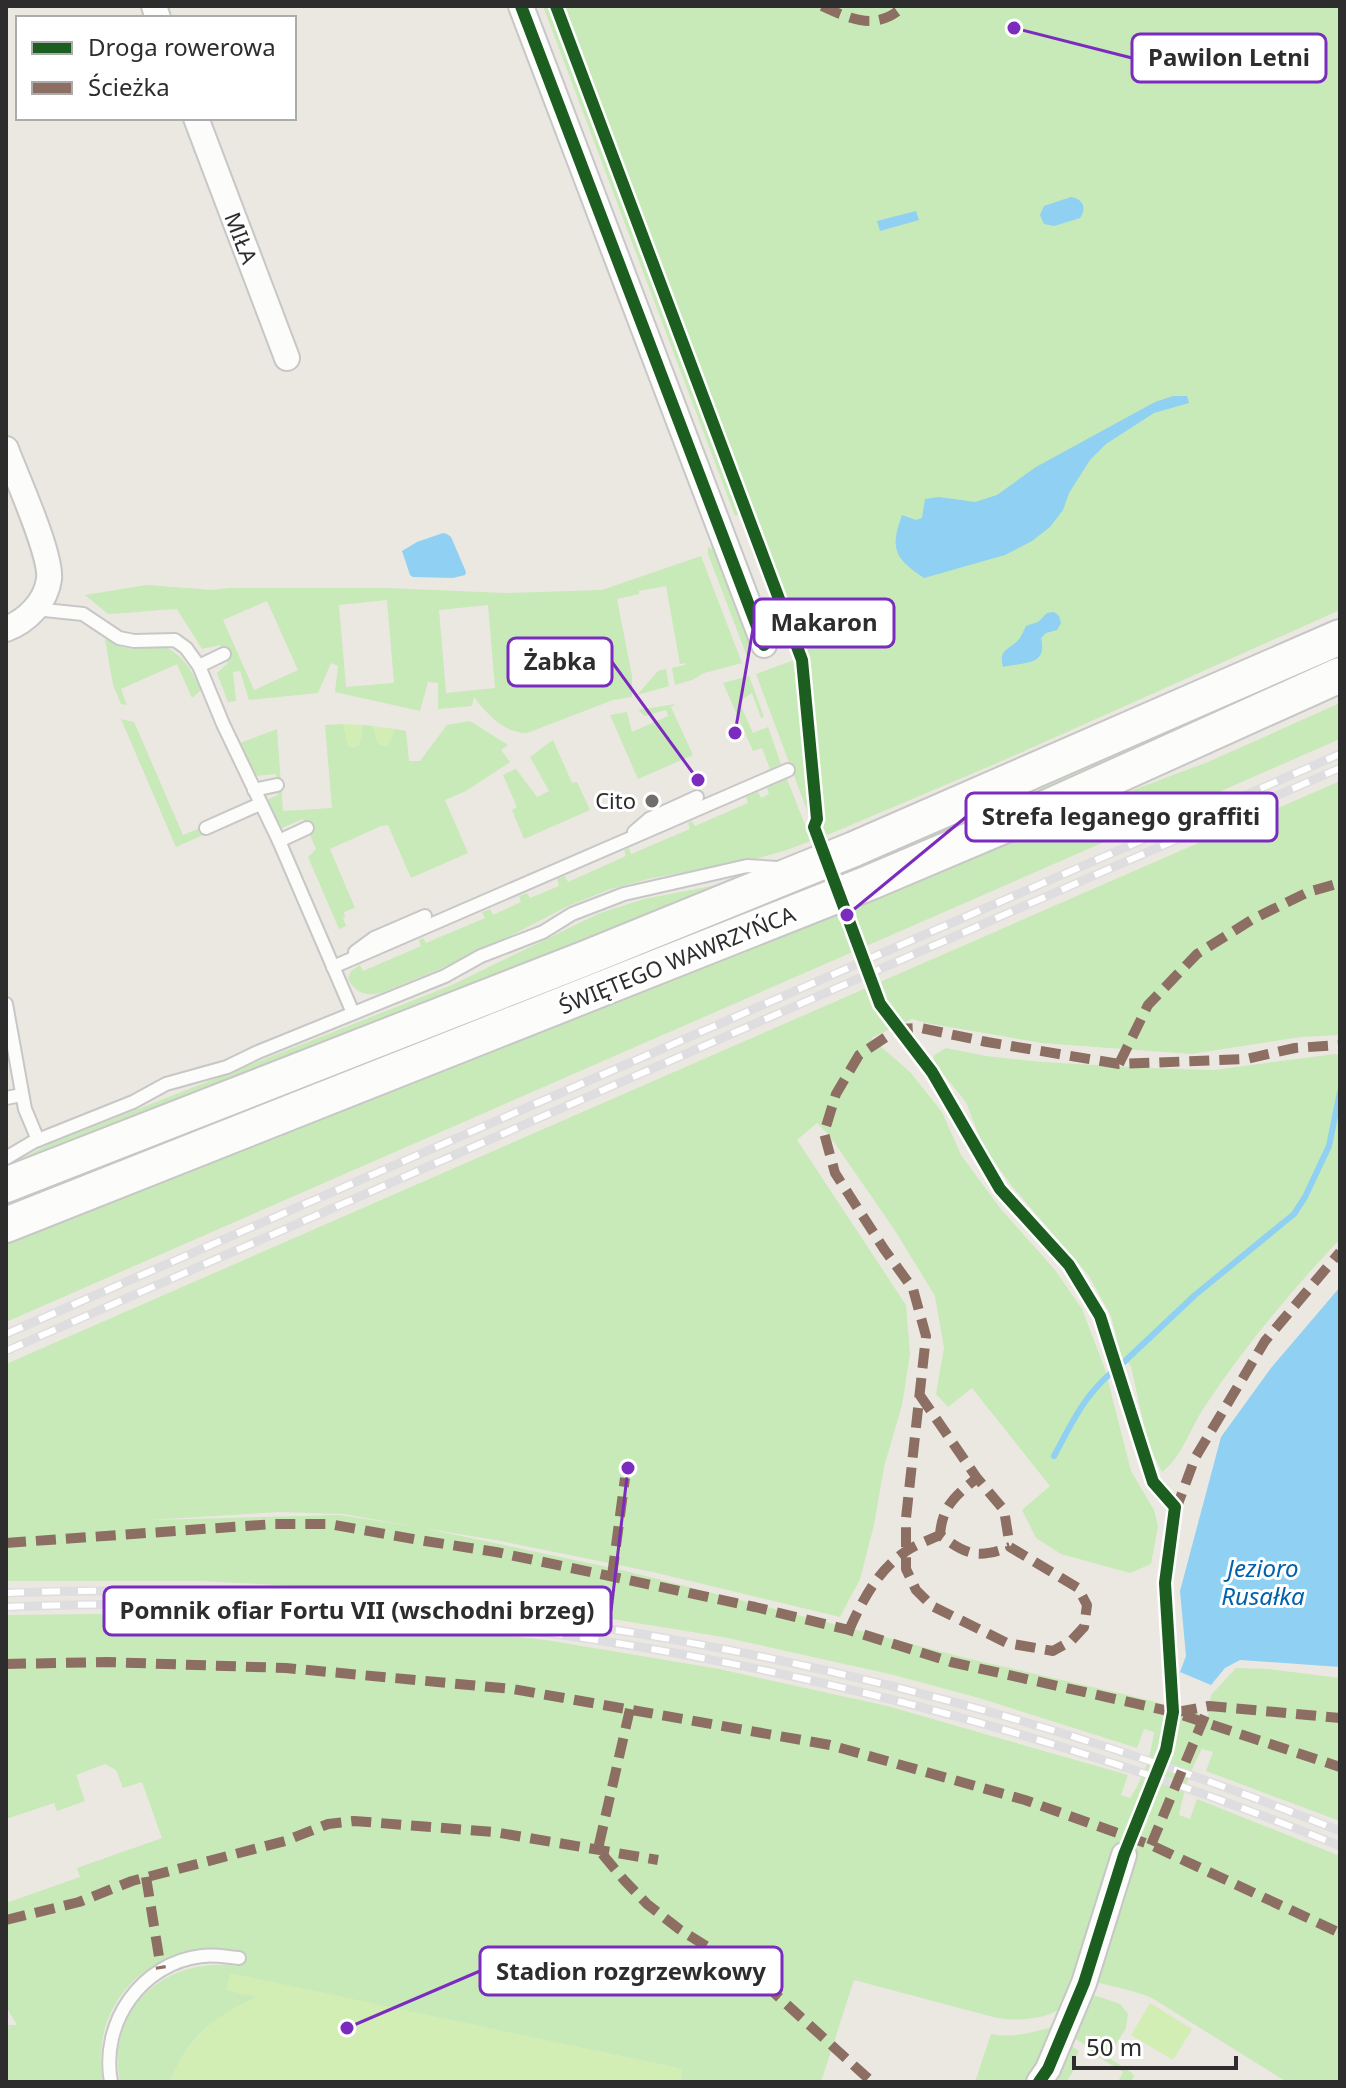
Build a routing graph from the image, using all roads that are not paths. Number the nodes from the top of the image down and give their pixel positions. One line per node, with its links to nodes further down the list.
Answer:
1 (521, 6): 8 (street)
2 (197, 120): 3 (street, MIŁA)
3 (287, 358)
4 (6, 449): 5 (street)
5 (35, 609): 6 (street); 10 (lane)
6 (6, 629)
7 (1340, 637): 21 (main road, ŚWIĘTEGO WAWRZYŃCA)
8 (764, 645)
9 (224, 654): 10 (lane)
10 (199, 666): 14 (lane)
11 (1340, 675): 31 (main road, ŚWIĘTEGO WAWRZYŃCA)
12 (788, 770): 19 (lane)
13 (277, 785): 14 (lane)
14 (254, 790): 16 (lane)
15 (697, 797): 19 (lane)
16 (260, 804): 17 (lane); 20 (lane)
17 (206, 828)
18 (307, 828): 20 (lane)
19 (626, 840): 23 (lane)
20 (279, 841): 23 (lane)
21 (804, 869): 25 (lane); 30 (main road, ŚWIĘTEGO WAWRZYŃCA)
22 (425, 916): 23 (lane)
23 (333, 967): 25 (lane)
24 (6, 1004): 26 (lane)
25 (353, 1013): 28 (lane)
26 (22, 1095): 27 (lane); 28 (lane)
27 (6, 1098)
28 (38, 1140): 29 (lane)
29 (6, 1158)
30 (6, 1185)
31 (6, 1225)
32 (1124, 1855): 35 (street)
33 (239, 1958): 34 (lane)
34 (111, 2082)
35 (1039, 2082)

